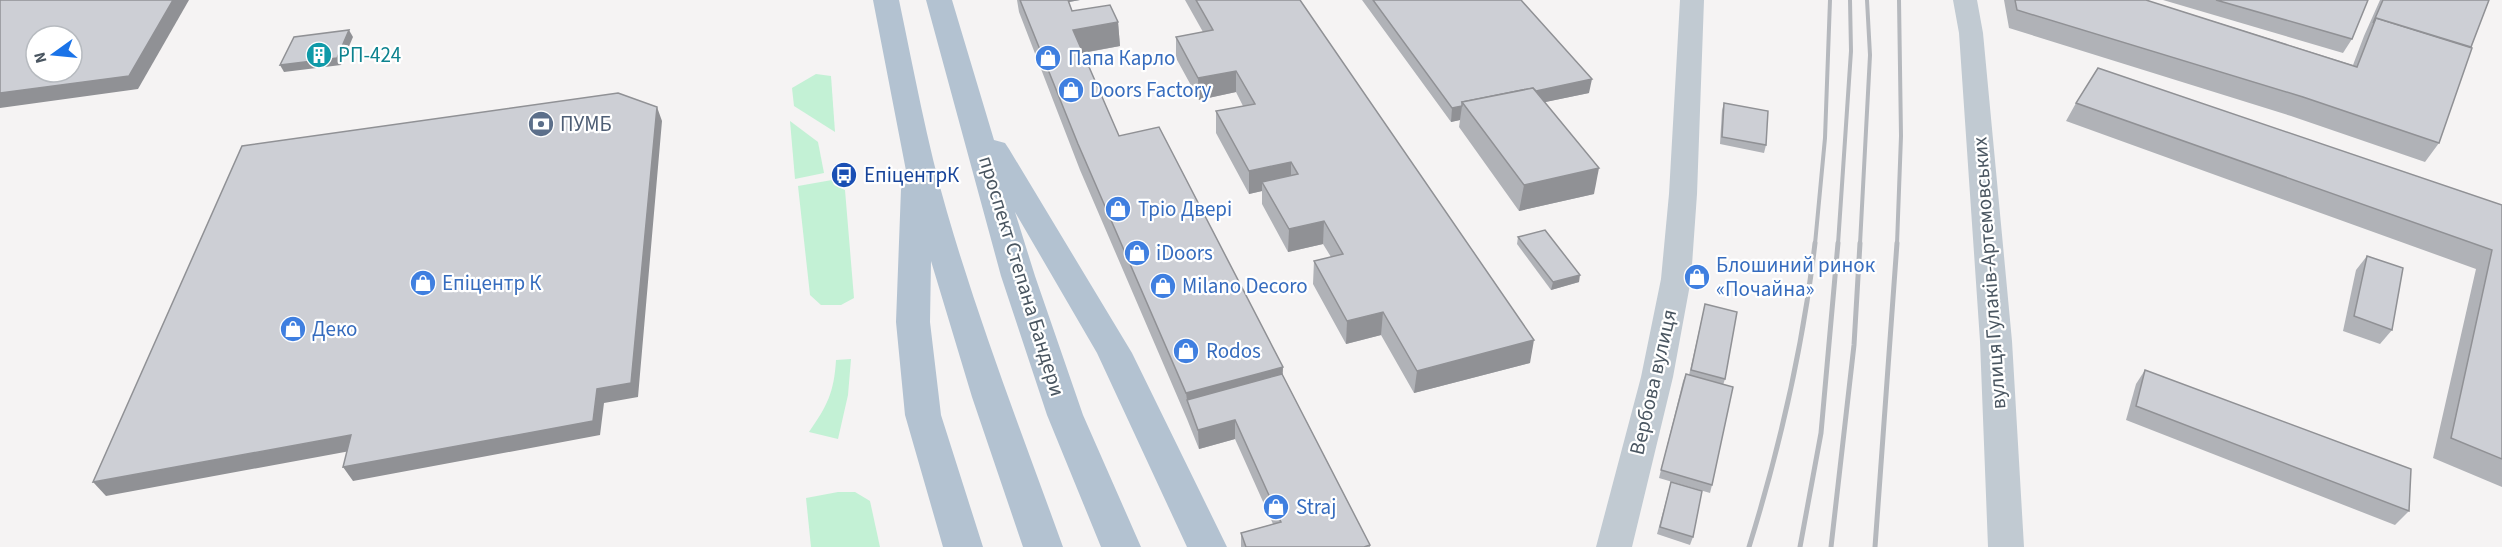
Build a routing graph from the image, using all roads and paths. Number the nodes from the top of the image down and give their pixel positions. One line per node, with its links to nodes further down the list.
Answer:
1 (886, 0): 6 (main road)
2 (939, 0): 5 (main road, проспект Степана Бандери)
3 (1692, 0): 11 (street, Вербова вулиця)
4 (1965, 0): 12 (street, вулиця Гулаків-Артемовських)
5 (971, 112): 9 (main road, проспект Степана Бандери); 10 (main road)
6 (917, 157): 7 (main road); 8 (main road)
7 (963, 547)
8 (1043, 547)
9 (1121, 547)
10 (1207, 547)
11 (1614, 547)
12 (2006, 547)

